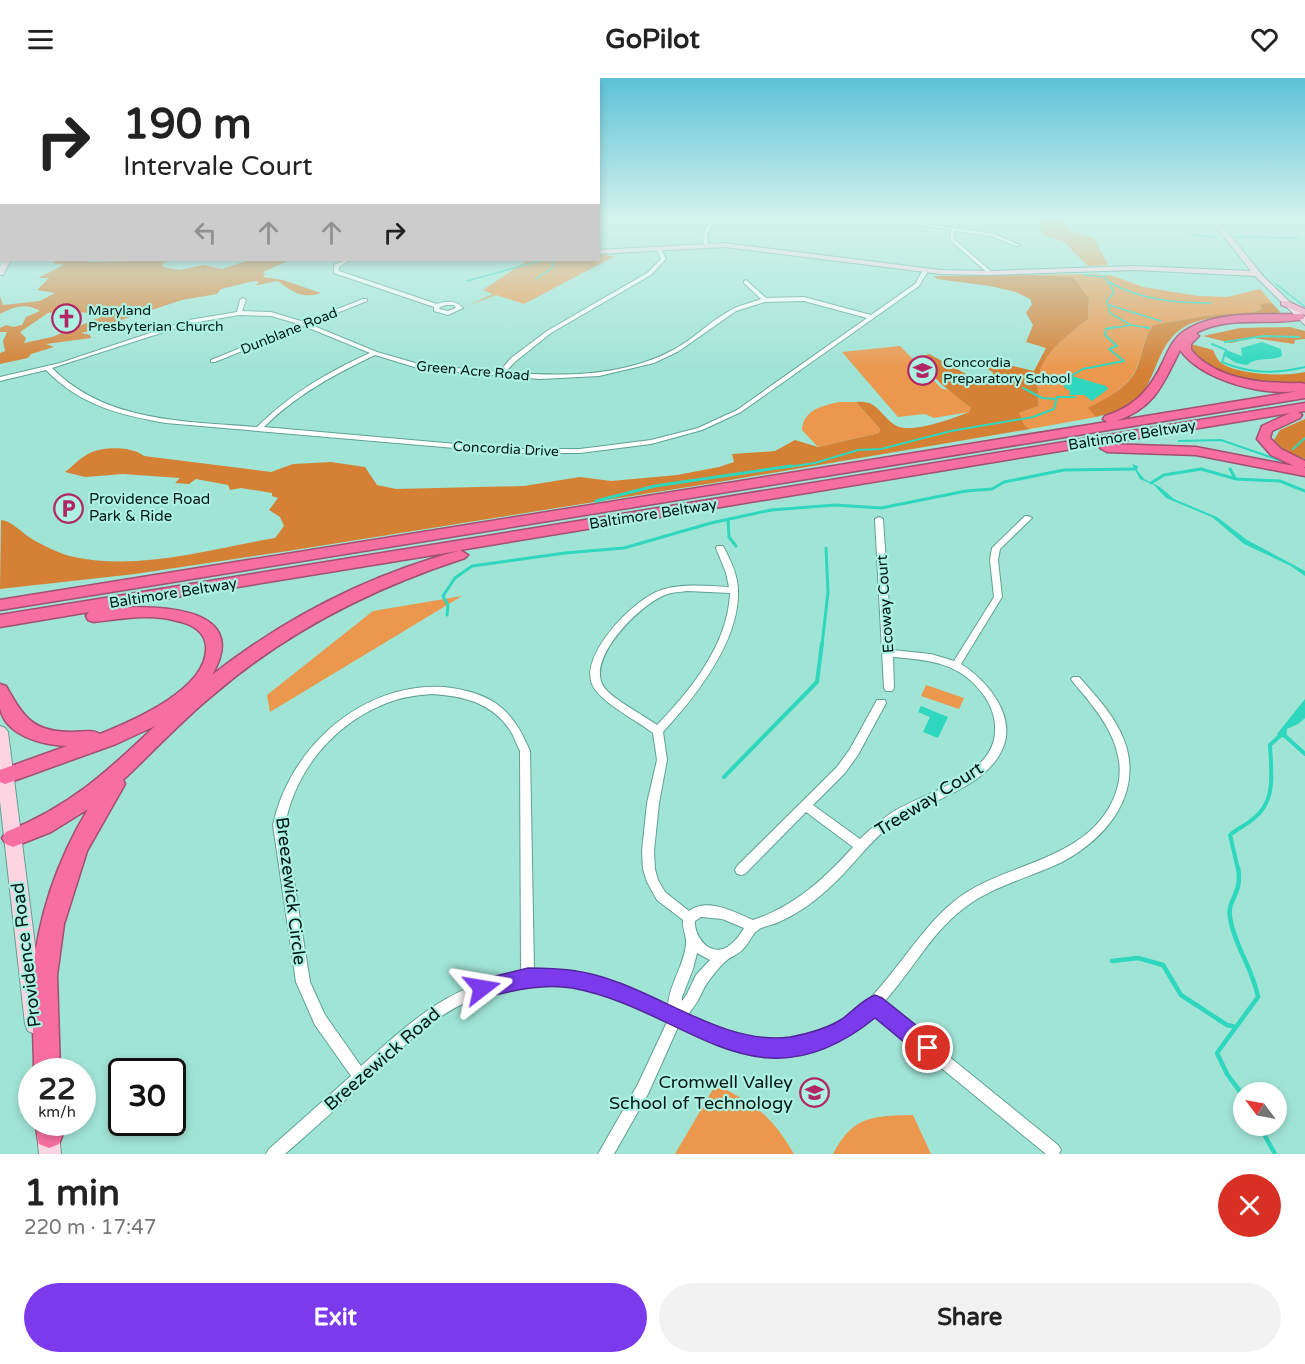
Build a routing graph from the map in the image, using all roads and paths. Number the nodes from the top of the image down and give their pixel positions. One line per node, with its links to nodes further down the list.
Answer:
1 (336, 269): 16 (street)
2 (653, 269): 24 (street)
3 (912, 269): 8 (street)
4 (985, 269): 9 (street)
5 (1106, 269): 9 (street)
6 (1166, 269): 10 (street)
7 (1253, 269): 10 (street)
8 (925, 271): 9 (street); 18 (street, Concordia Drive)
9 (990, 273)
10 (1257, 274): 15 (street)
11 (746, 282): 14 (street)
12 (243, 300): 17 (street)
13 (365, 300): 20 (street, Dunblane Road)
14 (765, 300): 18 (street, Green Acre Road); 24 (street, Green Acre Road)
15 (1284, 303): 19 (main road)
16 (437, 306)
17 (239, 313): 20 (street, Green Acre Road); 23 (street, Green Acre Road)
18 (872, 317): 30 (street, Concordia Drive)
19 (1304, 319): 26 (highway); 31 (highway)
20 (305, 324): 21 (street, Green Acre Road); 22 (street, Dunblane Road)
21 (375, 353): 24 (street, Green Acre Road); 30 (street)
22 (213, 361)
23 (48, 368): 25 (street, Green Acre Road); 30 (street, Concordia Drive)
24 (500, 374)
25 (0, 379)
26 (1305, 387)
27 (1305, 394): 31 (highway, Baltimore Beltway)
28 (1305, 406): 32 (highway, Baltimore Beltway)
29 (1305, 412): 33 (highway)
30 (258, 430)
31 (1038, 438): 40 (highway, Baltimore Beltway)
32 (1007, 456): 34 (highway); 35 (highway, Baltimore Beltway)
33 (1305, 465)
34 (1305, 472)
35 (697, 507): 41 (highway, Baltimore Beltway); 51 (highway)
36 (1028, 518): 43 (street)
37 (879, 519): 42 (street, Ecoway Court)
38 (720, 548): 39 (street)
39 (734, 590): 48 (street); 48 (street)
40 (0, 605)
41 (0, 623): 50 (highway)
42 (888, 653): 43 (street, Treeway Court); 45 (street, Ecoway Court)
43 (955, 666): 55 (street, Treeway Court)
44 (1076, 679): 62 (street, Breezewick Road)
45 (888, 688)
46 (0, 691): 50 (highway)
47 (881, 703): 53 (street)
48 (658, 731): 57 (street)
49 (0, 732): 52 (street, Providence Road)
50 (111, 736): 52 (highway)
51 (126, 768): 54 (highway); 65 (highway)
52 (5, 776): 54 (street, Providence Road)
53 (806, 806): 55 (street); 56 (street)
54 (13, 838): 64 (street, Providence Road)
55 (861, 846): 58 (street, Treeway Court)
56 (741, 870)
57 (689, 918): 58 (street); 59 (street)
58 (753, 926): 60 (street)
59 (693, 942): 60 (street); 63 (street)
60 (723, 955): 63 (street)
61 (528, 977): 63 (street, Breezewick Road); 66 (street, Breezewick Road); 66 (street, Breezewick Circle)
62 (875, 1005): 63 (street, Breezewick Road); 67 (street)
63 (675, 1019): 69 (street)
64 (38, 1058)
65 (47, 1058)
66 (360, 1076): 68 (street, Breezewick Road)
67 (1053, 1150)
68 (274, 1154)
69 (606, 1154)

